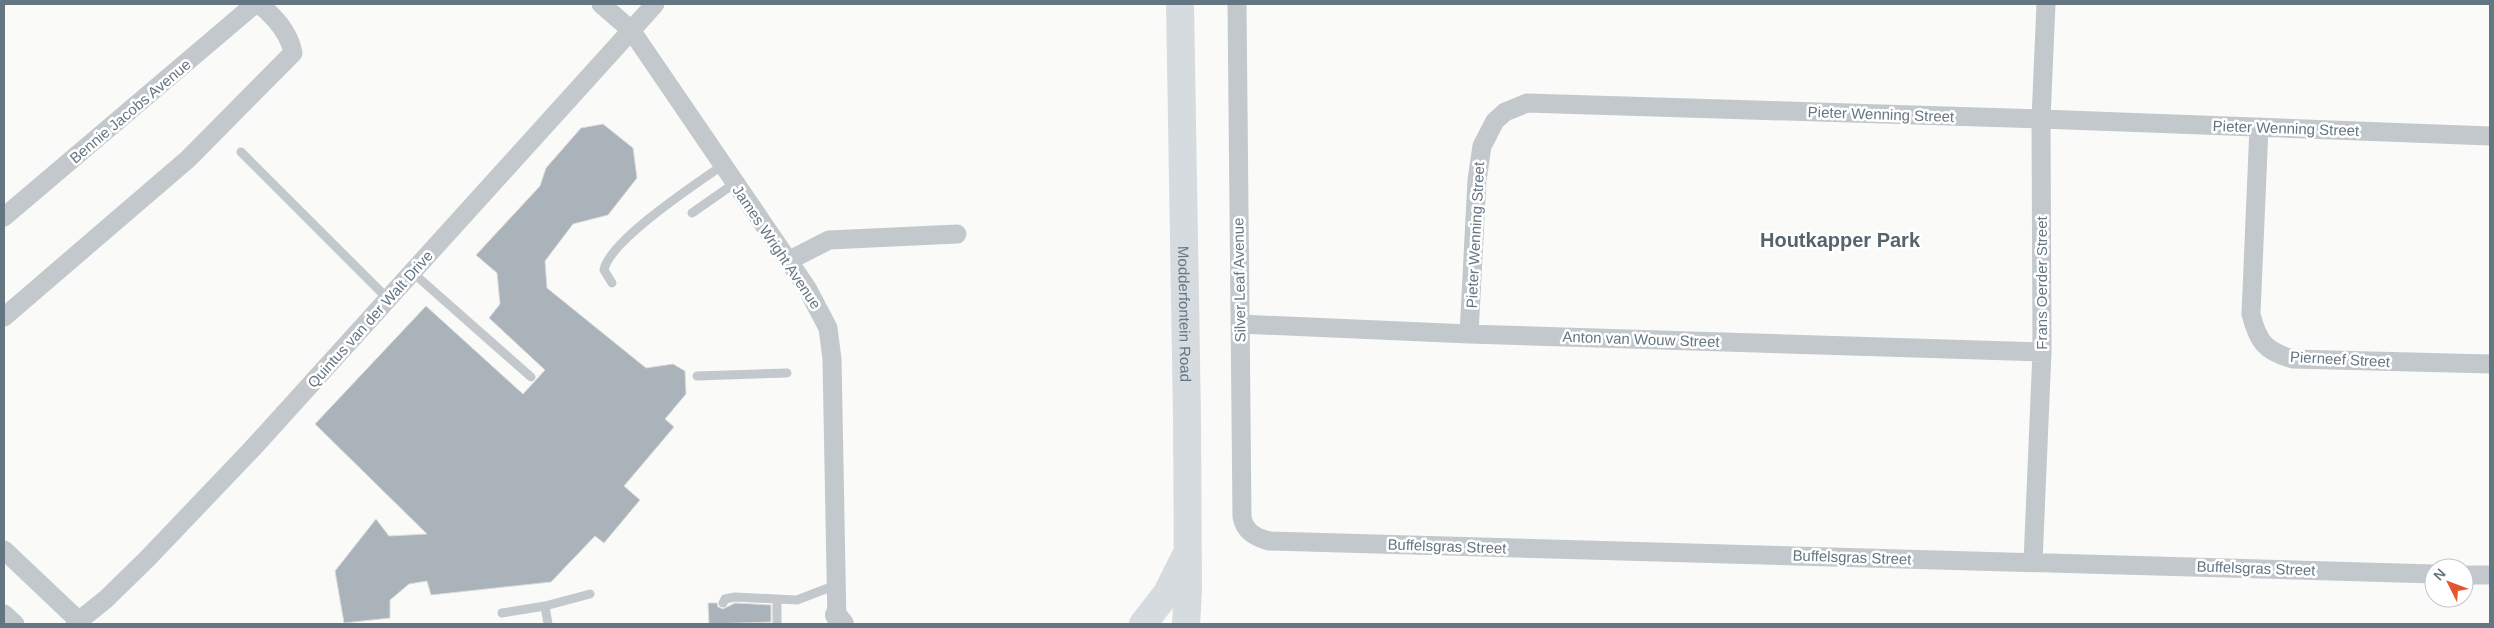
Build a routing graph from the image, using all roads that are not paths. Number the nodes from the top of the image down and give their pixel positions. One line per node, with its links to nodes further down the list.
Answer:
1 (255, 4): 16 (street, Bennie Jacobs Avenue)
2 (259, 4): 22 (street)
3 (601, 4): 8 (street, James Wright Avenue)
4 (655, 4): 8 (street, Quintus van der Walt Drive)
5 (1180, 4): 32 (main road, Modderfontein Road)
6 (1237, 4): 23 (street, Silver Leaf Avenue)
7 (2046, 4): 9 (street, Frans Oerder Street)
8 (631, 30): 13 (street, James Wright Avenue); 19 (street, Quintus van der Walt Drive)
9 (2041, 119): 10 (street, Pieter Wenning Street); 24 (street, Pieter Wenning Street); 25 (street, Frans Oerder Street)
10 (2259, 127): 11 (street, Pieter Wenning Street); 26 (street, Pierneef Street)
11 (2490, 136)
12 (241, 152): 21 (lane)
13 (722, 165): 14 (street, James Wright Avenue); 20 (lane)
14 (735, 183): 15 (lane); 18 (street, James Wright Avenue)
15 (692, 213)
16 (4, 217)
17 (956, 234): 18 (street)
18 (788, 261): 37 (street, James Wright Avenue)
19 (412, 272): 21 (street, Quintus van der Walt Drive); 29 (lane)
20 (612, 283)
21 (388, 298): 46 (street, Quintus van der Walt Drive)
22 (4, 317)
23 (1240, 324): 24 (street, Anton van Wouw Street); 30 (street, Silver Leaf Avenue)
24 (1469, 334): 25 (street, Anton van Wouw Street)
25 (2042, 352): 33 (street, Frans Oerder Street)
26 (2490, 364)
27 (787, 373): 28 (lane)
28 (697, 376)
29 (531, 377)
30 (1269, 541): 33 (street, Buffelsgras Street)
31 (4, 550): 46 (street)
32 (1187, 554): 38 (main road, Modderfontein Road); 50 (main road)
33 (2033, 562): 34 (street, Buffelsgras Street)
34 (2424, 574)
35 (2474, 575): 36 (street)
36 (2490, 575)
37 (836, 586): 40 (lane); 45 (street, James Wright Avenue)
38 (1188, 591): 51 (main road, Modderfontein Road); 52 (main road)
39 (590, 594): 42 (lane)
40 (776, 600): 41 (lane); 49 (lane)
41 (723, 603)
42 (545, 606): 44 (lane); 48 (lane)
43 (4, 614): 47 (street)
44 (502, 614)
45 (839, 621)
46 (77, 623)
47 (15, 624)
48 (548, 624)
49 (777, 624)
50 (1143, 624)
51 (1186, 624)
52 (1206, 624)

